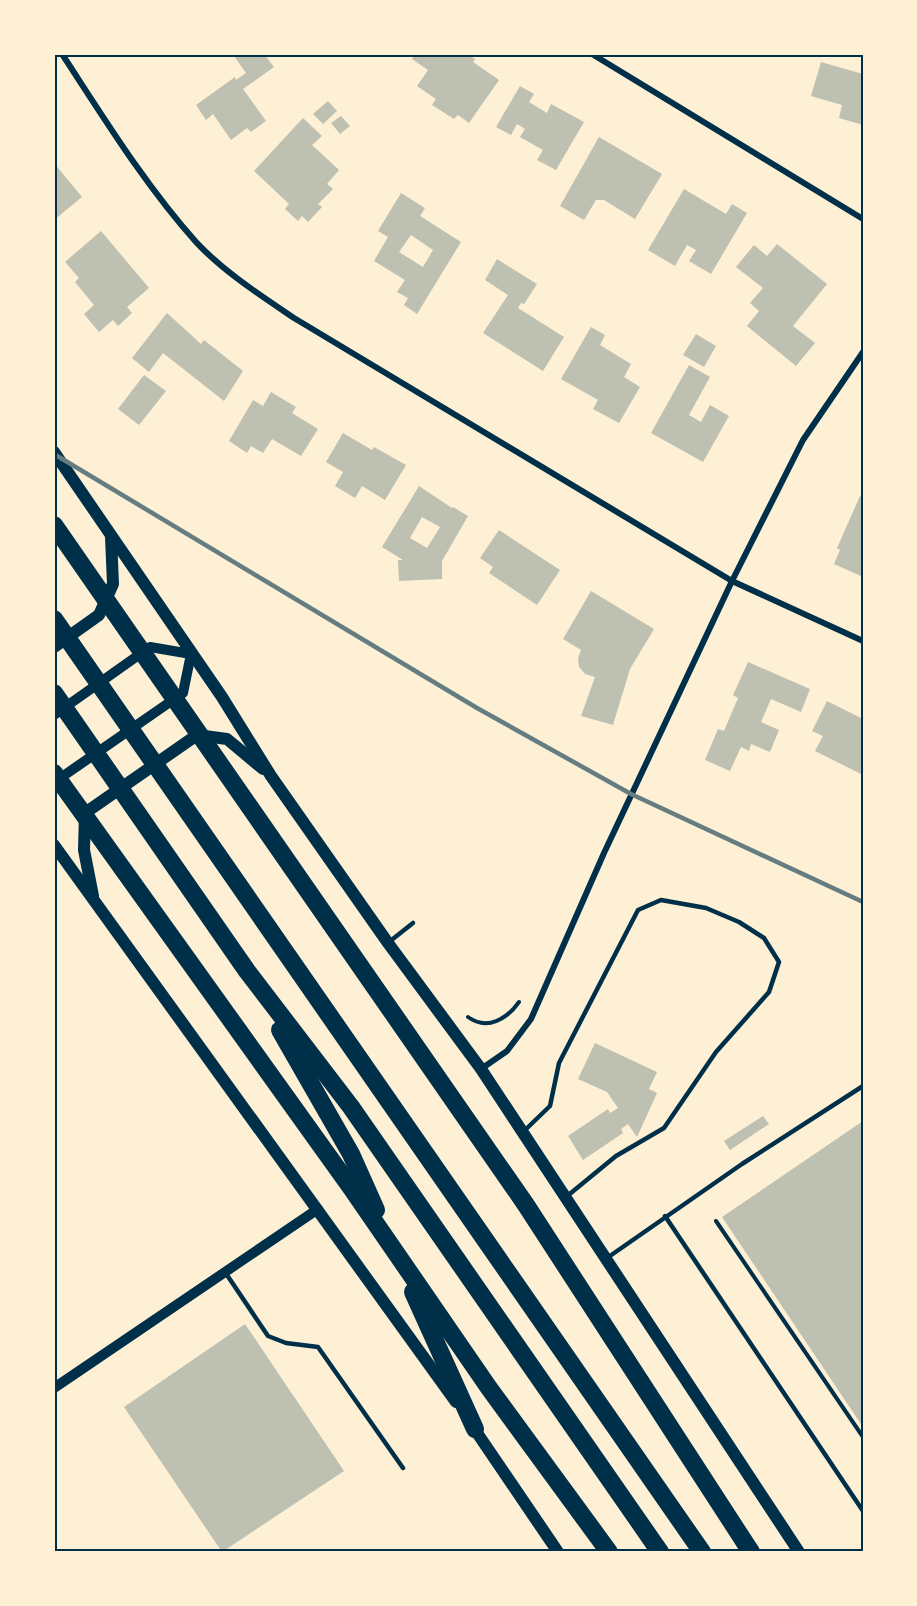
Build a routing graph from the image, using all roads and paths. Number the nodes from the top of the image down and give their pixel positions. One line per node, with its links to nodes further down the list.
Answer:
1 (63, 54): 8 (street)
2 (592, 54): 3 (street)
3 (863, 219)
4 (863, 352): 8 (street)
5 (54, 452): 7 (main road)
6 (54, 525): 41 (highway)
7 (111, 536): 11 (main road); 12 (main road)
8 (732, 581): 10 (street); 23 (street)
9 (54, 619): 40 (highway)
10 (863, 641)
11 (54, 647)
12 (191, 654): 14 (street); 16 (main road); 17 (street)
13 (54, 693): 22 (highway)
14 (54, 715)
15 (54, 773): 38 (highway)
16 (271, 776): 19 (main road); 21 (main road)
17 (54, 783)
18 (54, 845): 19 (main road)
19 (94, 901): 27 (main road)
20 (413, 923): 21 (lane)
21 (388, 943): 23 (main road)
22 (247, 971): 33 (highway); 39 (highway)
23 (481, 1069): 25 (main road)
24 (863, 1086): 28 (lane)
25 (522, 1132): 26 (main road); 26 (lane)
26 (566, 1197): 30 (main road)
27 (318, 1209): 31 (street); 33 (main road)
28 (665, 1216): 30 (lane); 36 (lane)
29 (716, 1221): 34 (path)
30 (607, 1258): 42 (main road)
31 (225, 1272): 32 (street); 35 (lane)
32 (54, 1388)
33 (475, 1429): 37 (main road)
34 (863, 1437)
35 (403, 1468)
36 (863, 1511)
37 (558, 1552)
38 (609, 1552)
39 (660, 1552)
40 (702, 1552)
41 (752, 1552)
42 (799, 1552)

